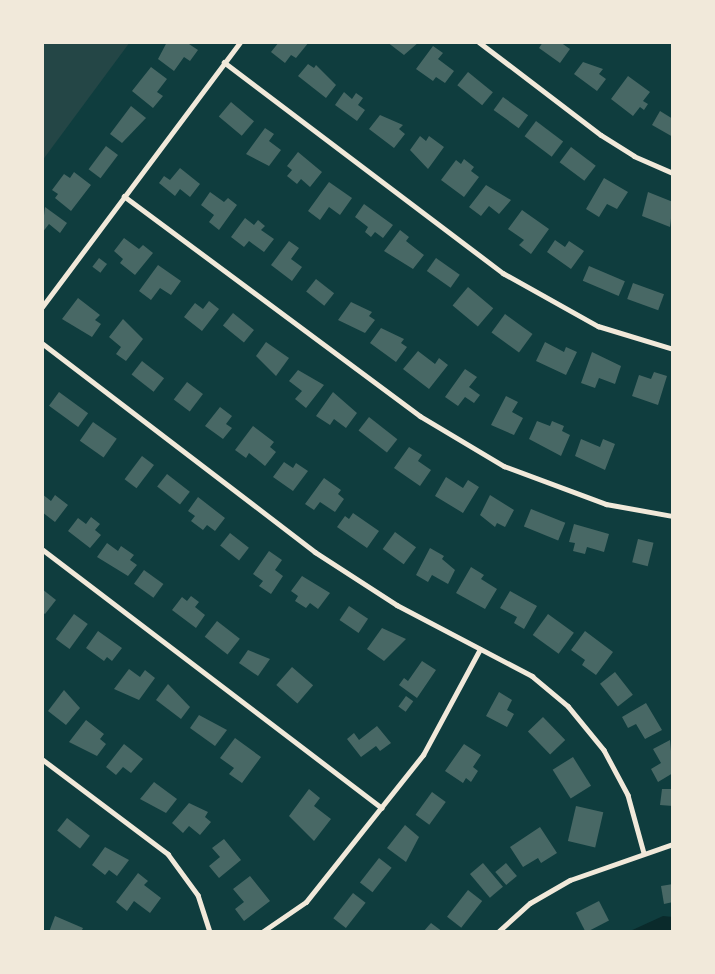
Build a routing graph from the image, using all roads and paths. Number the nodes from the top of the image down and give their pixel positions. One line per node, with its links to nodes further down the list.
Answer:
1 (240, 42): 3 (street)
2 (479, 42): 4 (street)
3 (224, 62): 5 (street); 8 (street)
4 (673, 173)
5 (124, 196): 6 (street); 9 (street)
6 (42, 307)
7 (42, 343): 11 (street)
8 (673, 349)
9 (673, 516)
10 (42, 549): 13 (street)
11 (480, 649): 13 (street); 15 (street)
12 (42, 759): 16 (street)
13 (382, 808): 17 (street)
14 (673, 844): 15 (street)
15 (644, 853): 18 (street)
16 (210, 932)
17 (262, 932)
18 (498, 932)

